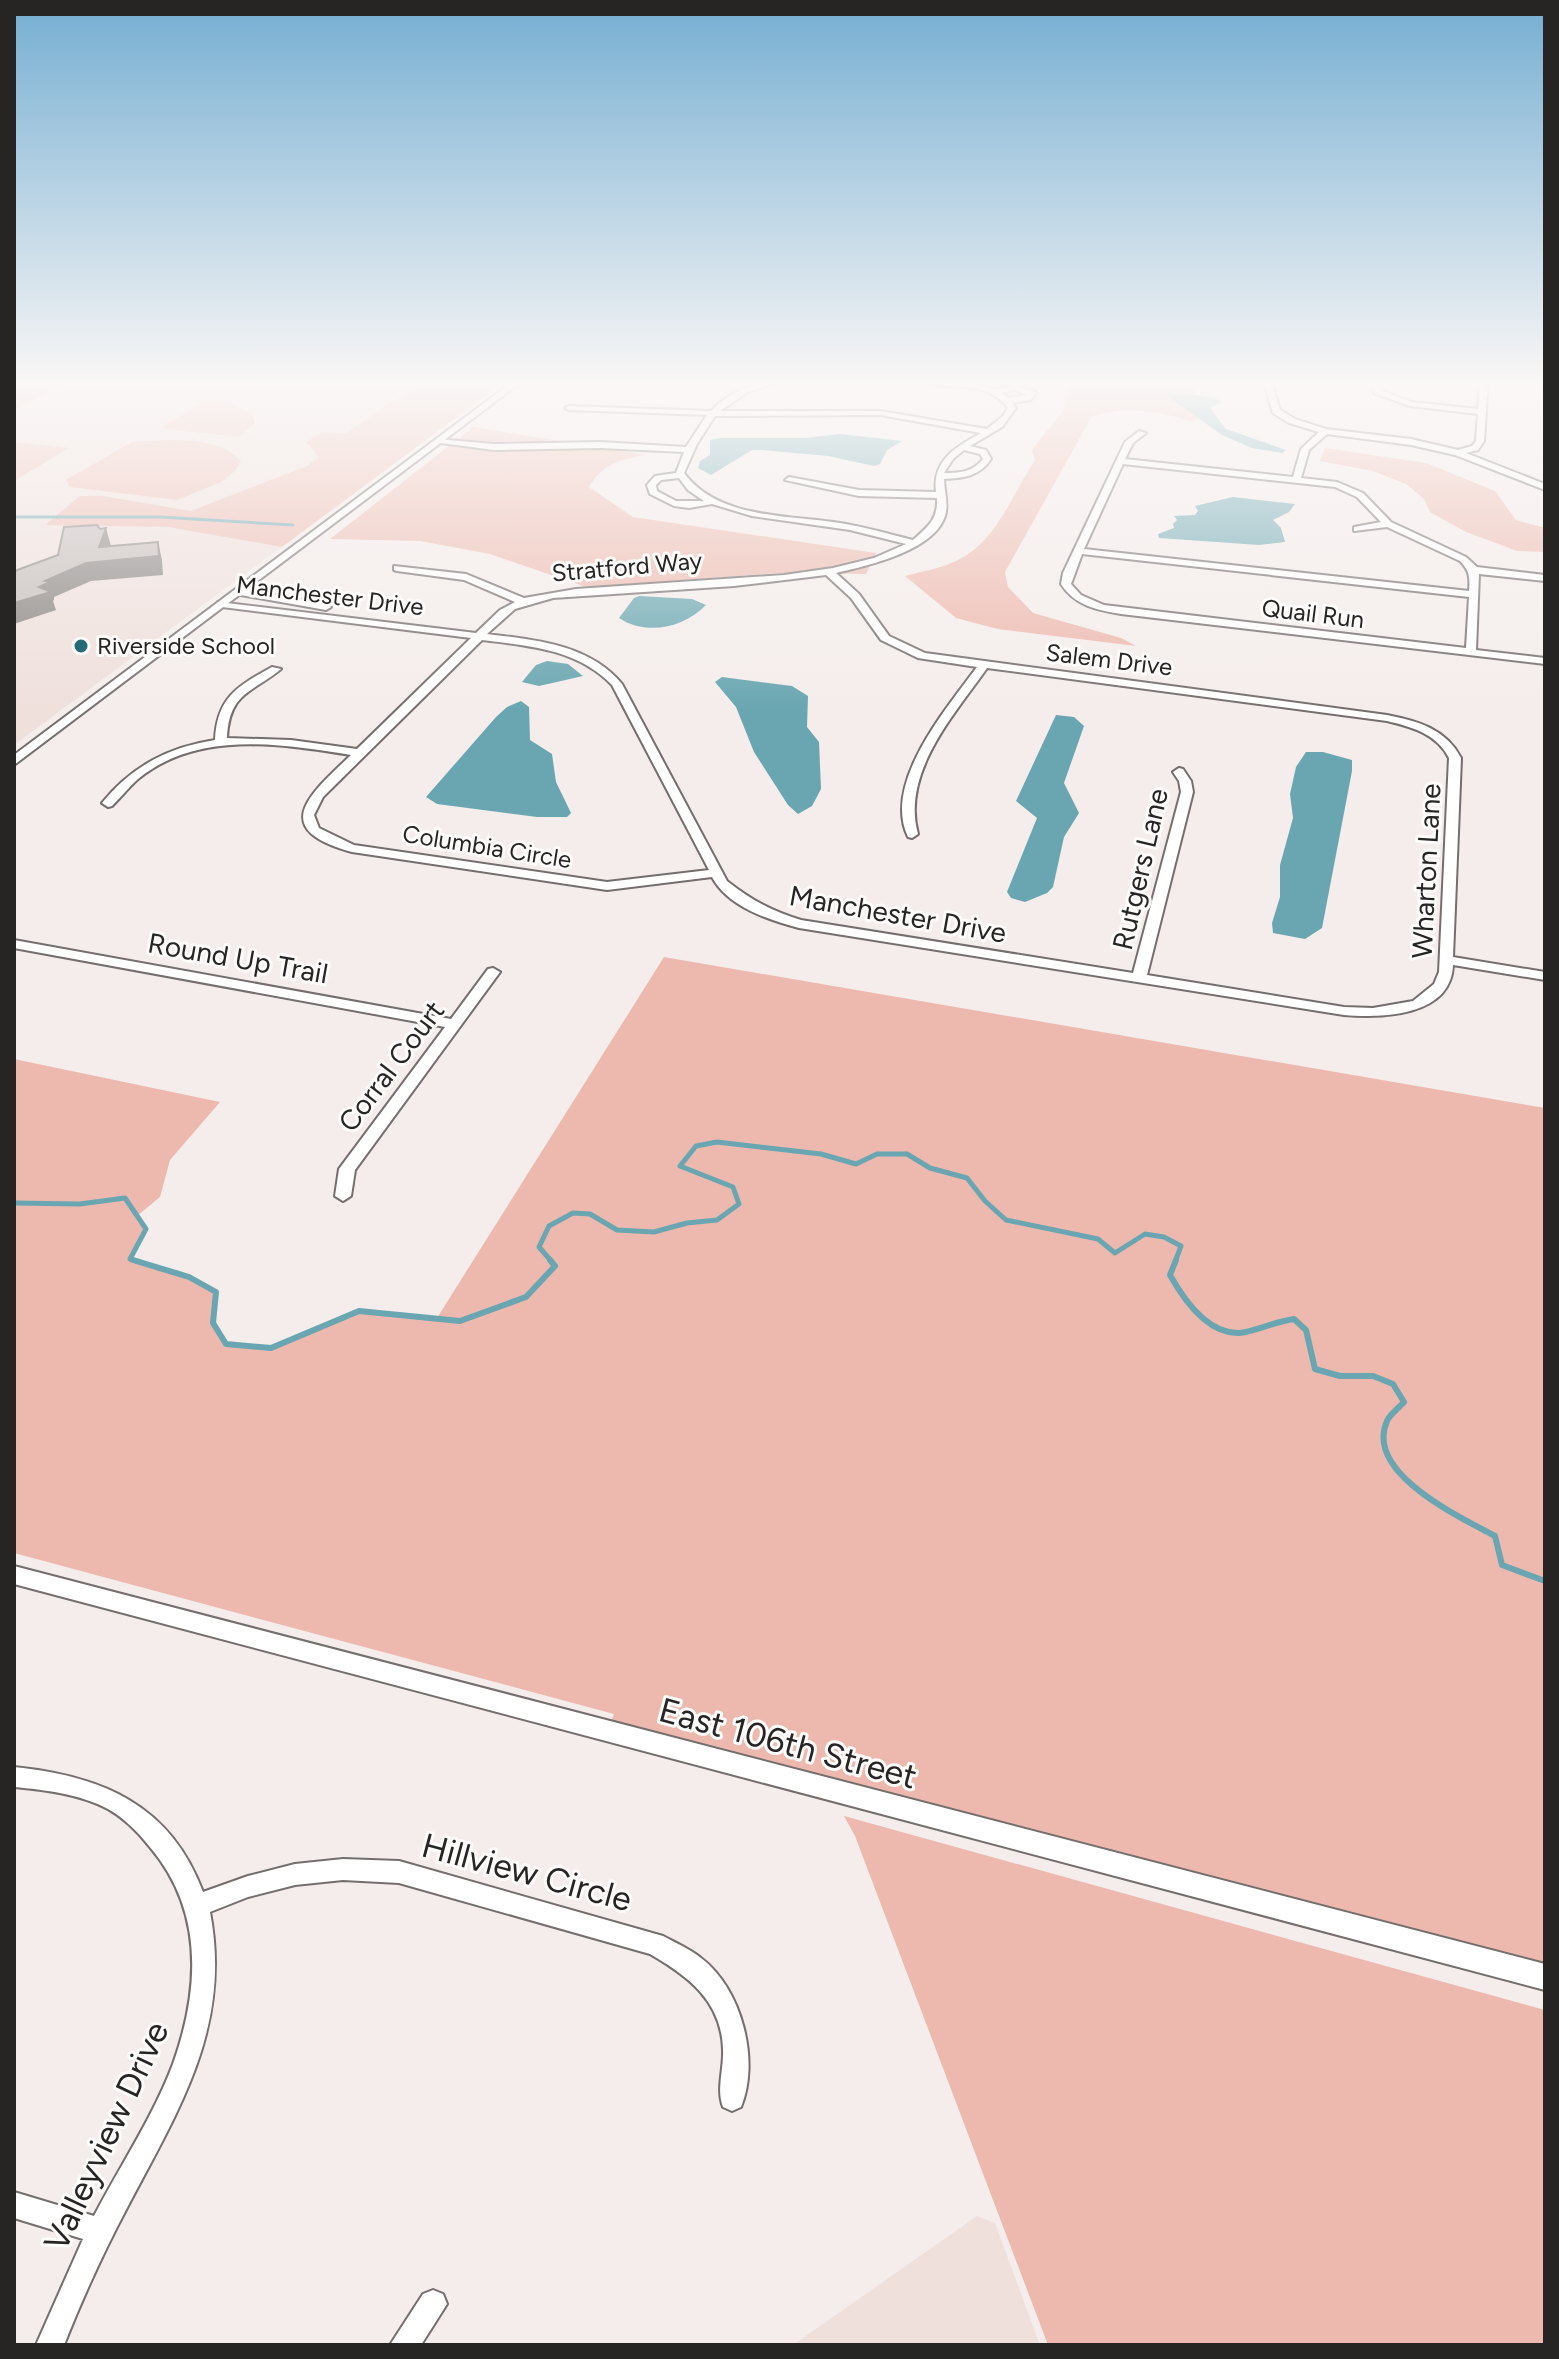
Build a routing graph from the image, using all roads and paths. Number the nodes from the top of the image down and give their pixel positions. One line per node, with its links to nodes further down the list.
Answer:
1 (374, 490): 18 (street)
2 (652, 490): 9 (street)
3 (693, 490): 9 (street)
4 (843, 490): 8 (street)
5 (941, 490): 8 (street, Stratford Way)
6 (1107, 490): 13 (street)
7 (1349, 490): 10 (street)
8 (941, 495): 12 (street, Stratford Way)
9 (712, 501): 12 (street)
10 (1388, 524): 11 (street); 15 (street)
11 (1357, 529)
12 (914, 543): 16 (street, Stratford Way)
13 (1079, 551): 19 (street); 23 (street, Quail Run)
14 (397, 568): 20 (street)
15 (1474, 570): 17 (street); 19 (street)
16 (829, 572): 20 (street, Stratford Way); 25 (street, Salem Drive)
17 (1545, 578)
18 (239, 592): 21 (street); 22 (street, Manchester Drive)
19 (1474, 595): 23 (street)
20 (524, 602): 22 (street, Stratford Way)
21 (222, 604): 22 (street, Manchester Drive); 30 (street)
22 (481, 635): 29 (street, Stratford Way); 35 (street, Manchester Drive)
23 (1471, 652): 24 (street, Quail Run)
24 (1545, 661)
25 (982, 667): 27 (street, Salem Drive); 34 (street)
26 (276, 669): 28 (street)
27 (1417, 726): 37 (street, Wharton Lane)
28 (221, 741): 29 (street); 33 (street)
29 (360, 753): 32 (street, Stratford Way)
30 (14, 761)
31 (1179, 772): 40 (street, Rutgers Lane)
32 (330, 782): 35 (street, Columbia Circle)
33 (108, 803)
34 (912, 834)
35 (715, 873): 40 (street, Manchester Drive)
36 (14, 944): 42 (street, Round Up Trail)
37 (1446, 960): 39 (street); 41 (street, Wharton Lane)
38 (493, 972): 42 (street, Corral Court)
39 (1545, 976)
40 (1139, 978): 41 (street, Manchester Drive)
41 (1397, 1009)
42 (453, 1024): 43 (street, Corral Court)
43 (343, 1196)
44 (14, 1575): 47 (street, East 106th Street)
45 (14, 1777): 46 (street, Valleyview Drive)
46 (196, 1906): 48 (street, Hillview Circle); 50 (street, Valleyview Drive)
47 (1545, 1977)
48 (732, 2098)
49 (14, 2205): 50 (street)
50 (101, 2231): 52 (street, Valleyview Drive)
51 (433, 2304): 53 (street)
52 (50, 2345)
53 (404, 2345)

